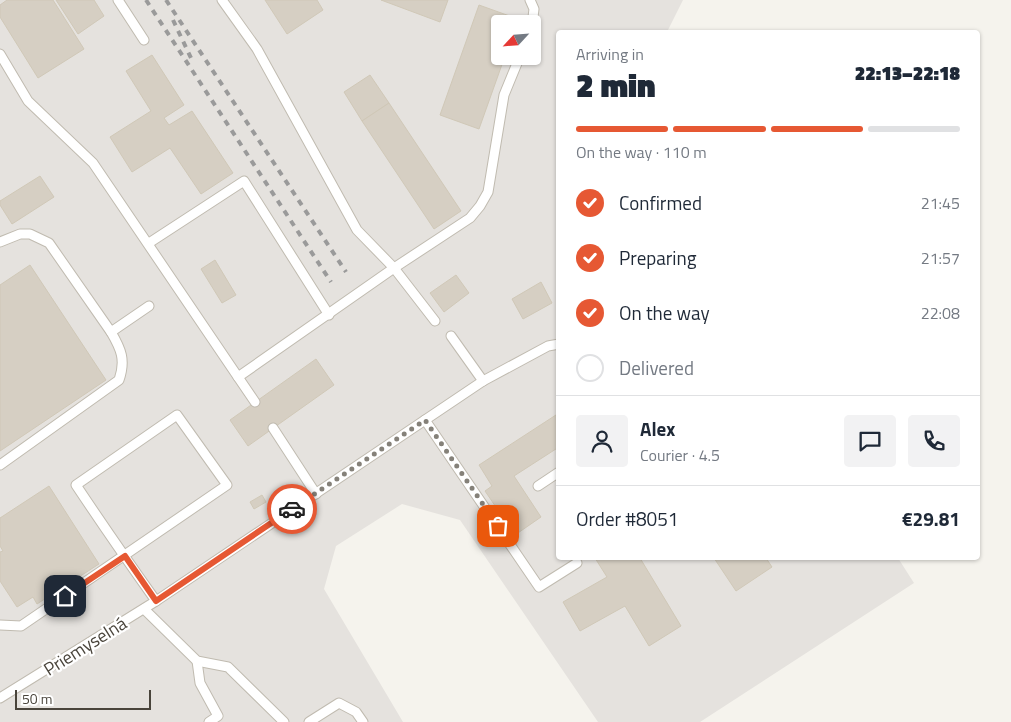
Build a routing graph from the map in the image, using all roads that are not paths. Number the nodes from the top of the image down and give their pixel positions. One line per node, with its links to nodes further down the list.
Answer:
1 (118, 0): 5 (lane)
2 (222, 0): 10 (lane)
3 (530, 0): 4 (lane)
4 (533, 15)
5 (144, 40)
6 (0, 54): 9 (lane)
7 (516, 65): 10 (lane)
8 (0, 242): 14 (lane)
9 (149, 243): 12 (lane); 17 (lane)
10 (394, 268): 12 (lane); 13 (lane)
11 (149, 306): 14 (lane)
12 (329, 315): 17 (lane)
13 (435, 321)
14 (111, 332): 22 (lane)
15 (451, 336): 18 (lane)
16 (556, 345): 18 (lane, Priemyselná)
17 (238, 377): 19 (lane)
18 (483, 381): 20 (lane, Priemyselná)
19 (255, 402)
20 (425, 420): 25 (lane, Priemyselná); 27 (lane)
21 (273, 428): 25 (lane)
22 (0, 465)
23 (556, 474): 24 (lane)
24 (538, 486)
25 (316, 494): 28 (lane, Priemyselná)
26 (125, 556): 26 (lane); 28 (lane); 30 (lane)
27 (577, 563)
28 (156, 601): 29 (lane, Priemyselná)
29 (144, 609): 31 (lane, Priemyselná); 32 (lane, Priemyselná)
30 (0, 625)
31 (197, 662): 33 (lane); 34 (lane)
32 (0, 698)
33 (209, 722)
34 (284, 722)
35 (309, 722): 36 (lane)
36 (363, 722)

